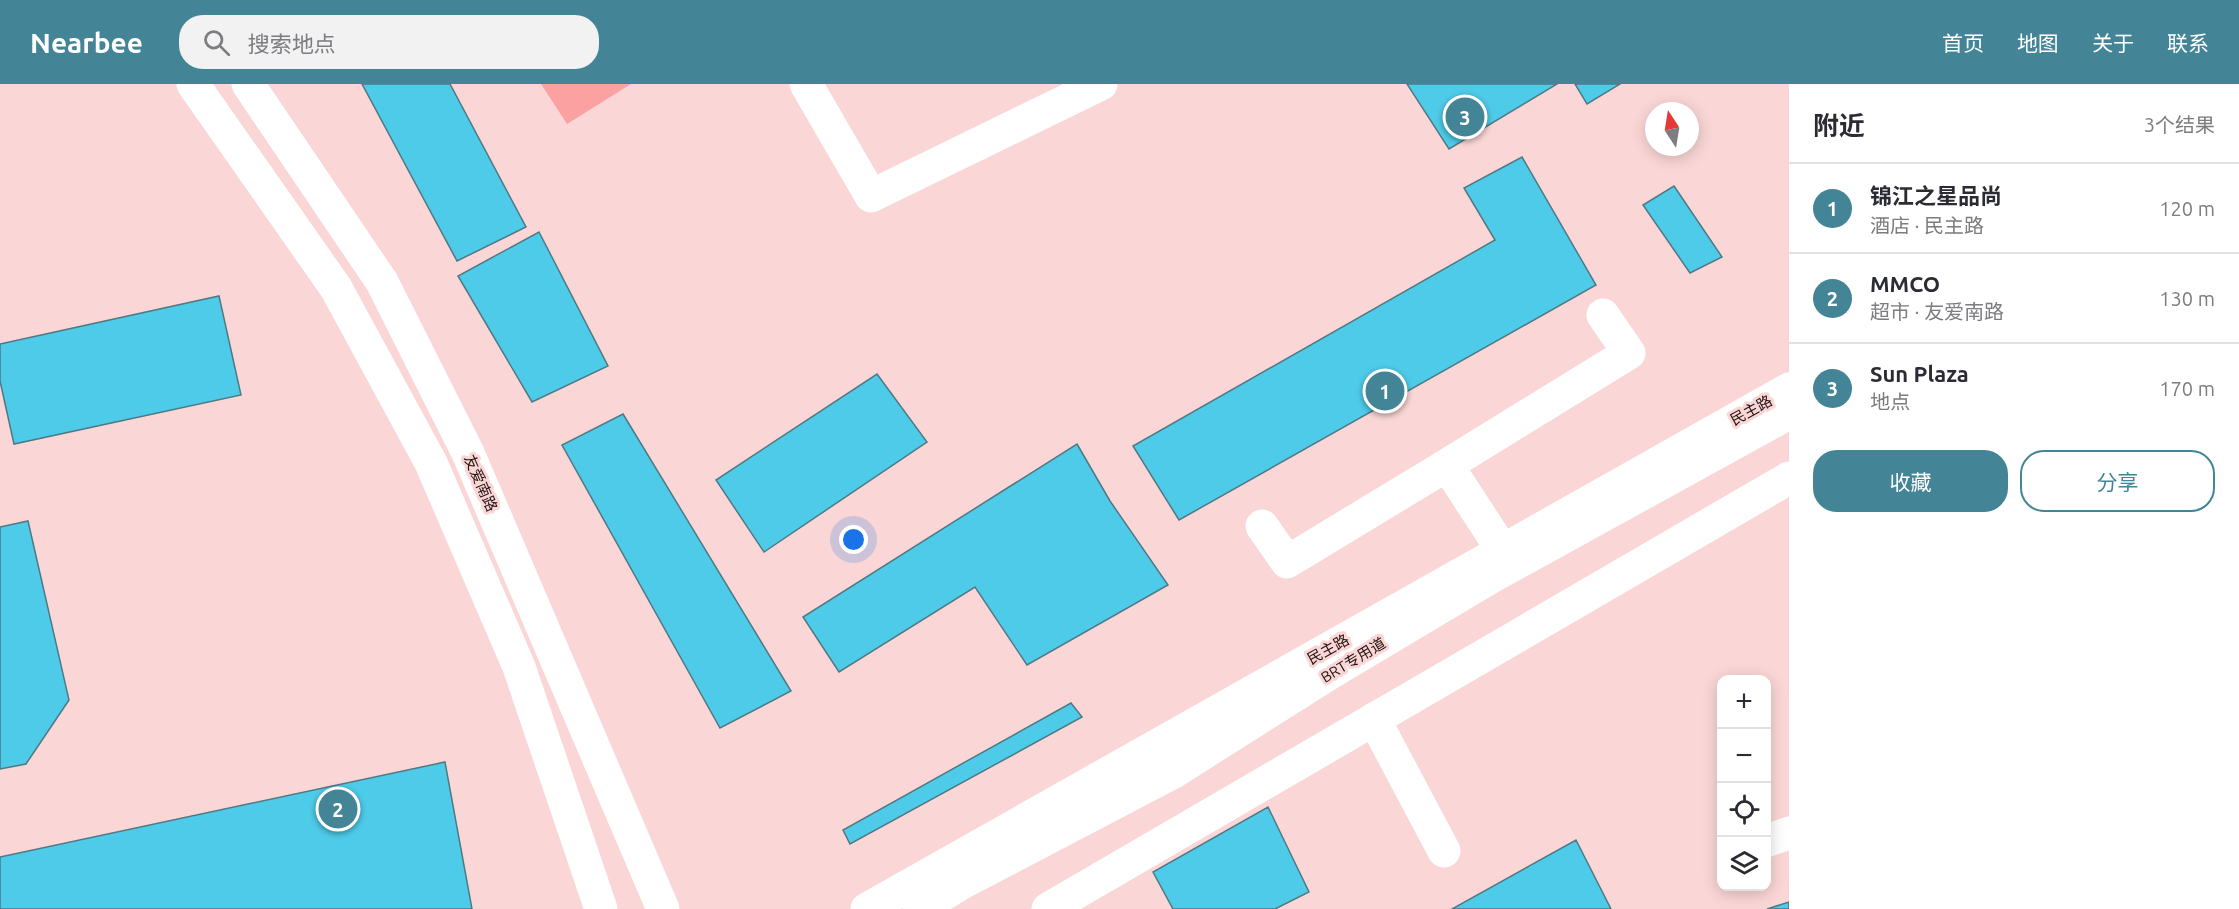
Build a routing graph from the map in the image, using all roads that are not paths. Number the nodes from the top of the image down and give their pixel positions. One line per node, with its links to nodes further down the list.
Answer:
1 (193, 84): 17 (main road)
2 (248, 84): 18 (main road, 友爱南路)
3 (806, 84): 4 (main road)
4 (1101, 84)
5 (1603, 315): 9 (main road)
6 (1789, 389): 12 (main road, 民主路)
7 (1789, 413): 20 (main road, BRT专用道)
8 (1789, 432): 21 (main road, BRT专用道)
9 (1447, 465): 11 (main road); 12 (main road)
10 (1789, 478): 13 (main road)
11 (1262, 526)
12 (1503, 550): 19 (main road, 民主路)
13 (1374, 719): 16 (main road); 22 (main road)
14 (1789, 833): 15 (main road)
15 (1771, 840)
16 (1444, 850)
17 (601, 909)
18 (663, 909)
19 (867, 909)
20 (919, 909)
21 (954, 909)
22 (1048, 909)

